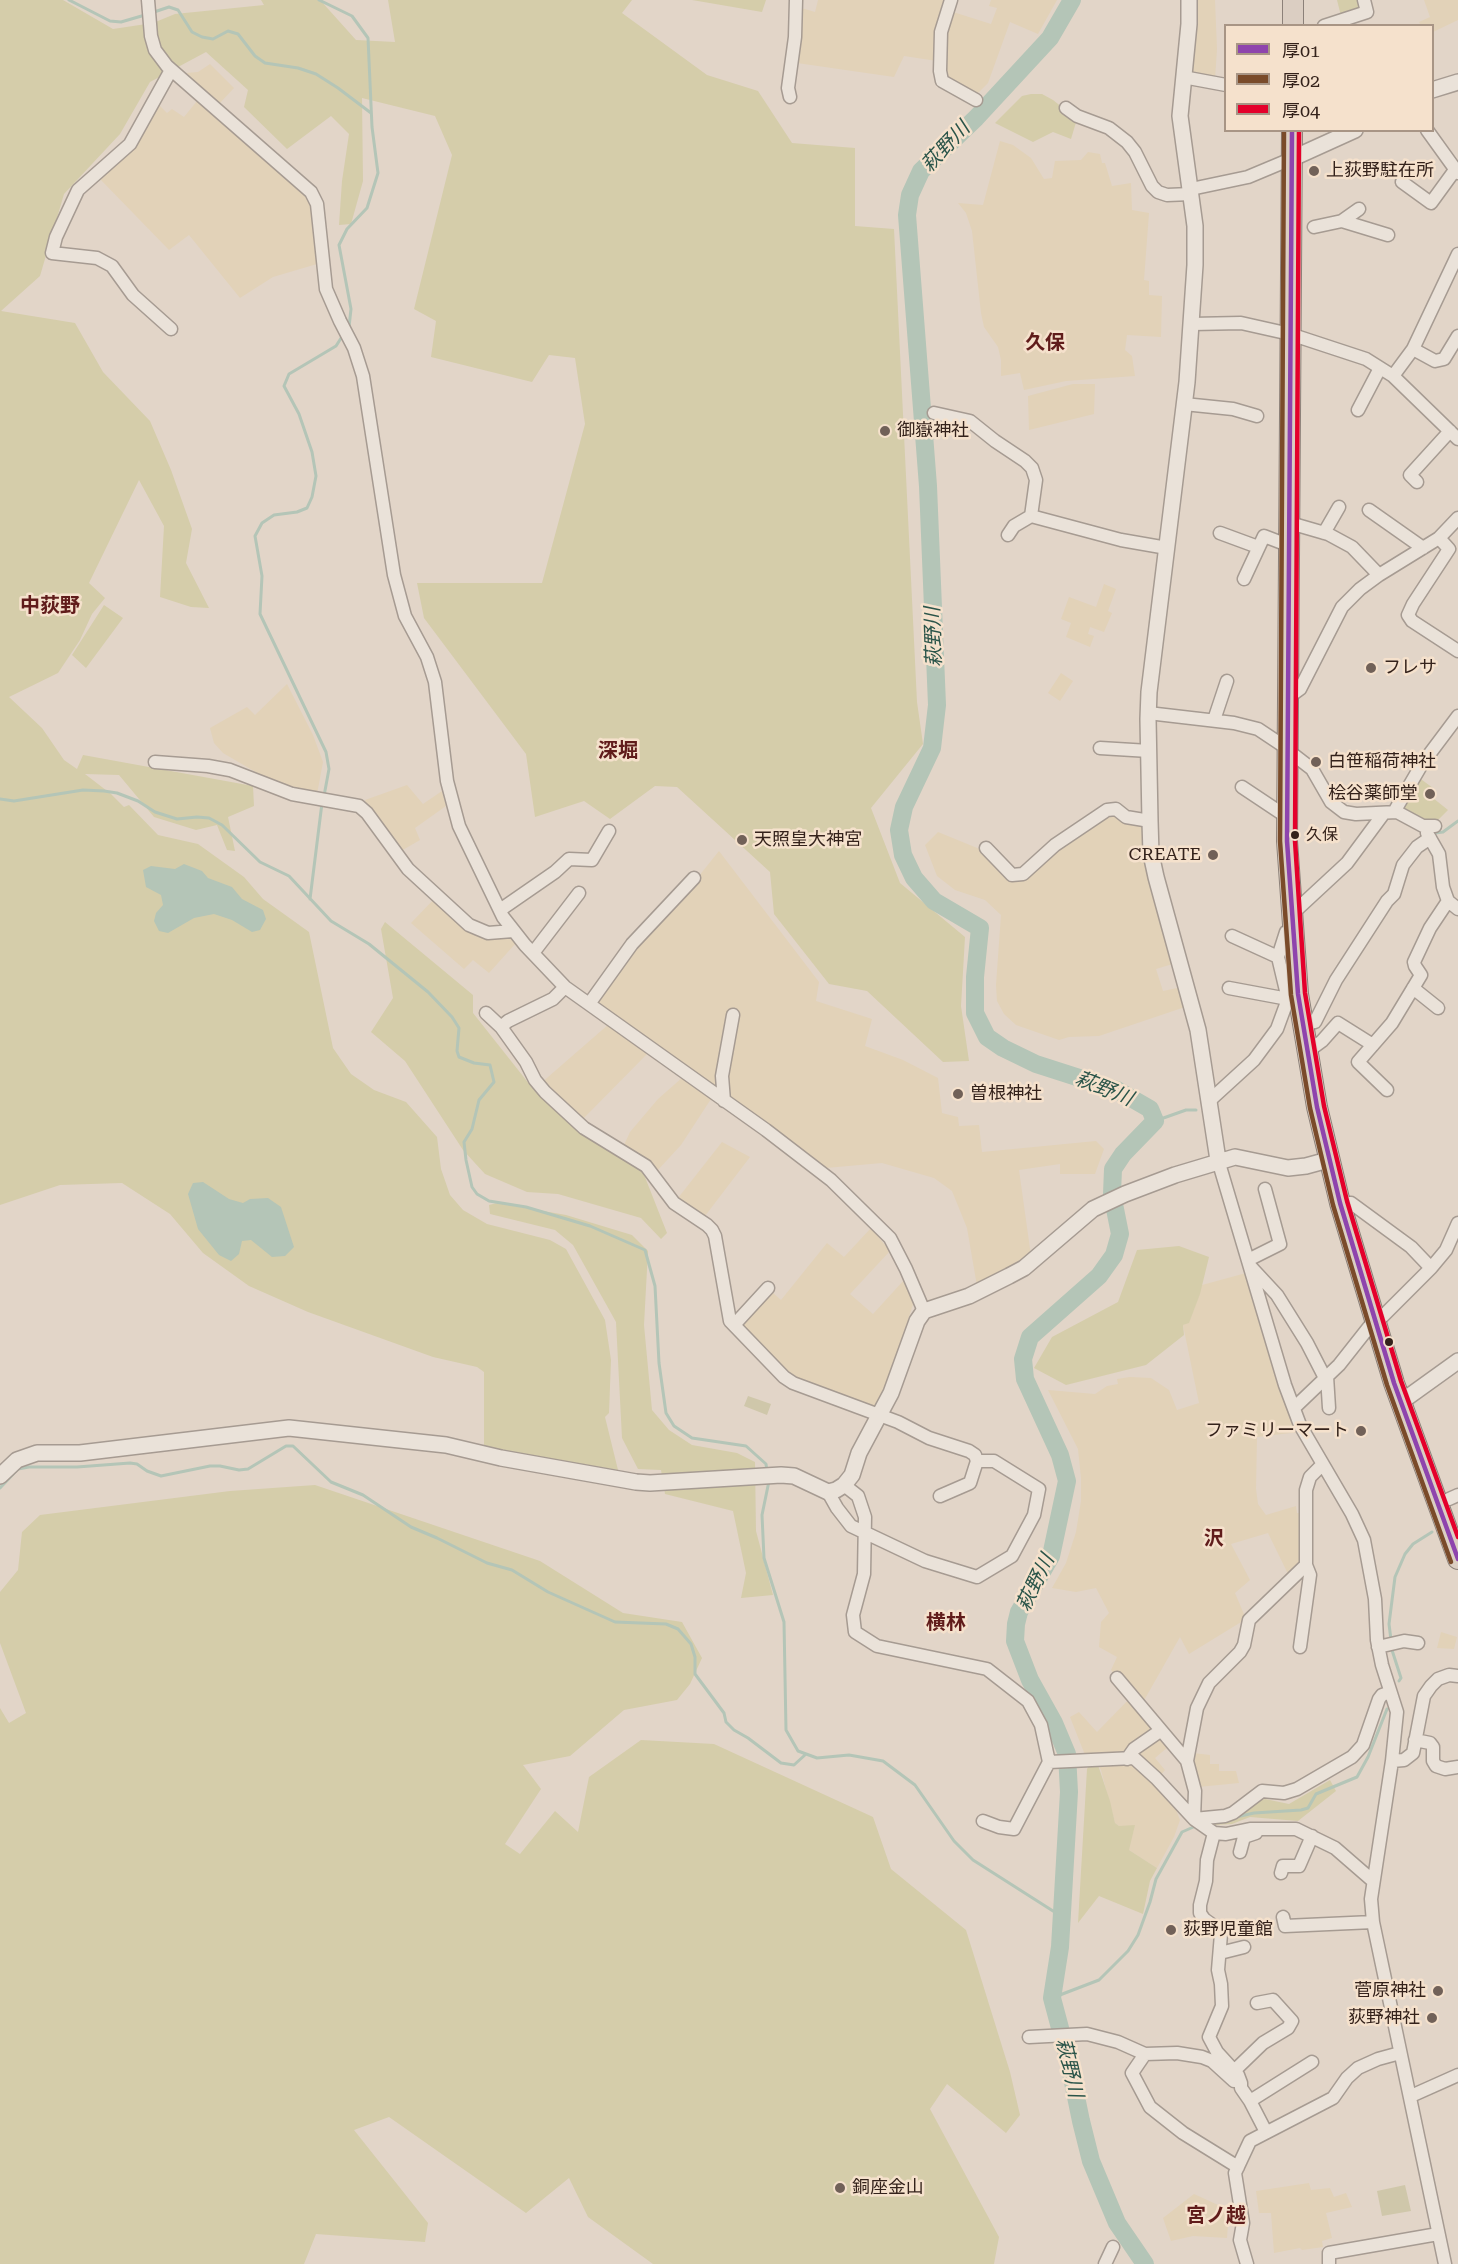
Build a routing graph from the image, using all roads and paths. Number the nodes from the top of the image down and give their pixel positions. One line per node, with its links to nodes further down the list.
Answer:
1 (796, 0): 14 (street)
2 (951, 0): 15 (street)
3 (1189, 0): 10 (street)
4 (1293, 0): 7 (highway)
5 (1364, 0): 8 (street)
6 (148, 2): 9 (street)
7 (1293, 24)
8 (1330, 24)
9 (171, 70): 30 (street); 77 (street)
10 (1184, 77): 12 (street); 23 (street)
11 (1458, 82): 13 (street)
12 (1224, 85)
13 (1434, 89)
14 (790, 97)
15 (976, 100)
16 (1066, 108): 23 (street)
17 (1292, 132): 20 (highway)
18 (1351, 132): 20 (street)
19 (1428, 132): 21 (street)
20 (1291, 159): 23 (street); 31 (highway)
21 (1456, 172): 22 (street)
22 (1406, 182)
23 (1191, 192): 29 (street)
24 (1359, 209): 25 (street)
25 (1342, 221): 26 (street); 27 (street)
26 (1314, 227)
27 (1388, 235)
28 (1458, 254): 33 (street)
29 (1192, 324): 31 (street); 36 (street)
30 (171, 329)
31 (1290, 334): 34 (street); 46 (highway)
32 (1458, 336): 33 (street)
33 (1413, 349): 35 (street)
34 (1380, 368): 35 (street); 37 (street)
35 (1393, 376): 40 (street)
36 (1184, 404): 39 (street); 53 (street)
37 (1358, 410)
38 (934, 413): 44 (street)
39 (1257, 416)
40 (1454, 435): 41 (street)
41 (1410, 475)
42 (1339, 507): 48 (street)
43 (1376, 512): 54 (street)
44 (1031, 516): 49 (street); 53 (street)
45 (1458, 518): 50 (street)
46 (1290, 523): 48 (street); 51 (highway)
47 (1226, 532): 52 (street)
48 (1324, 533): 55 (street)
49 (1008, 536)
50 (1439, 538): 54 (street); 57 (street)
51 (1290, 546): 52 (street); 59 (highway)
52 (1258, 547): 56 (street)
53 (1167, 548): 60 (street)
54 (1423, 548): 55 (street)
55 (1380, 575): 59 (street)
56 (1244, 579)
57 (1458, 651)
58 (1227, 681): 62 (street)
59 (1289, 697): 64 (highway)
60 (1148, 713): 62 (street); 65 (street)
61 (1458, 716): 68 (street)
62 (1214, 720): 64 (street)
63 (1100, 748): 65 (street)
64 (1288, 749): 68 (street); 69 (highway)
65 (1149, 751): 70 (street)
66 (155, 762): 79 (street)
67 (1242, 787): 69 (street)
68 (1389, 813): 72 (street); 78 (street)
69 (1287, 817): 78 (highway)
70 (1150, 821): 73 (street); 97 (street)
71 (609, 831): 77 (street)
72 (1430, 838): 76 (street); 91 (street)
73 (986, 848)
74 (694, 878): 87 (street)
75 (579, 893): 81 (street)
76 (1453, 905): 85 (street)
77 (500, 910): 79 (street)
78 (1292, 922): 82 (street); 86 (highway)
79 (513, 931): 81 (street)
80 (1232, 936): 82 (street)
81 (532, 952): 83 (street)
82 (1278, 957): 86 (street)
83 (565, 987): 87 (street); 92 (street)
84 (1229, 988): 86 (street)
85 (1413, 988): 88 (street); 93 (street)
86 (1293, 997): 91 (highway); 97 (street)
87 (589, 1004): 96 (street)
88 (1438, 1008)
89 (486, 1013): 92 (street)
90 (733, 1015): 96 (street)
91 (1303, 1025): 94 (highway)
92 (501, 1027): 107 (street)
93 (1373, 1045): 94 (street); 95 (street)
94 (1307, 1052): 99 (highway)
95 (1387, 1090)
96 (724, 1101): 106 (street)
97 (1208, 1102): 98 (street)
98 (1218, 1160): 99 (street); 103 (street); 106 (street)
99 (1328, 1160): 101 (highway)
100 (1265, 1189): 103 (street)
101 (1340, 1203): 104 (street); 108 (highway)
102 (1458, 1223): 104 (street)
103 (1249, 1263): 110 (street); 112 (street)
104 (1431, 1268): 108 (street)
105 (768, 1288): 107 (street)
106 (924, 1311): 114 (street)
107 (734, 1325): 114 (street)
108 (1377, 1325): 110 (street); 111 (highway)
109 (1458, 1360): 111 (street)
110 (1326, 1377): 112 (street); 113 (street)
111 (1406, 1398): 121 (highway); 124 (highway)
112 (1293, 1408): 116 (street)
113 (1329, 1408)
114 (880, 1416): 115 (street); 118 (street)
115 (977, 1461): 120 (street); 123 (street)
116 (1322, 1465): 125 (street); 128 (street)
117 (0, 1476): 119 (street)
118 (844, 1485): 119 (street); 123 (street)
119 (828, 1492): 123 (street)
120 (940, 1496)
121 (1454, 1497): 122 (highway)
122 (1458, 1521)
123 (865, 1532): 137 (street)
124 (1458, 1559)
125 (1306, 1565): 127 (street); 135 (street)
126 (1418, 1643): 128 (street)
127 (1300, 1647)
128 (1378, 1647): 131 (street)
129 (1458, 1676): 133 (street)
130 (1117, 1678): 132 (street)
131 (1390, 1692): 136 (street); 140 (street)
132 (1160, 1731): 134 (street); 135 (street)
133 (1415, 1740): 136 (street); 138 (street)
134 (1127, 1759): 137 (street); 140 (street)
135 (1187, 1761): 140 (street)
136 (1392, 1761): 146 (street)
137 (1053, 1762): 139 (street)
138 (1458, 1767)
139 (983, 1821)
140 (1197, 1821): 142 (street)
141 (1263, 1828): 142 (street); 143 (street); 144 (street)
142 (1214, 1833): 150 (street)
143 (1312, 1836): 145 (street); 146 (street)
144 (1240, 1852)
145 (1283, 1866)
146 (1373, 1881): 147 (street)
147 (1373, 1922): 148 (street); 153 (street)
148 (1285, 1926)
149 (1244, 1947): 150 (street)
150 (1220, 1953): 156 (street)
151 (1257, 2003): 156 (street)
152 (1029, 2037): 154 (street)
153 (1400, 2053): 159 (street); 161 (street)
154 (1145, 2054): 158 (street); 162 (street)
155 (1312, 2062): 160 (street)
156 (1234, 2071): 158 (street)
157 (1458, 2075): 159 (street)
158 (1241, 2088): 160 (street)
159 (1411, 2096): 163 (street)
160 (1250, 2101): 161 (street)
161 (1266, 2132): 162 (street)
162 (1238, 2167): 166 (street)
163 (1438, 2234): 167 (street); 168 (street)
164 (1113, 2247): 165 (street)
165 (1105, 2264)
166 (1247, 2264)
167 (1329, 2264)
168 (1445, 2264)

